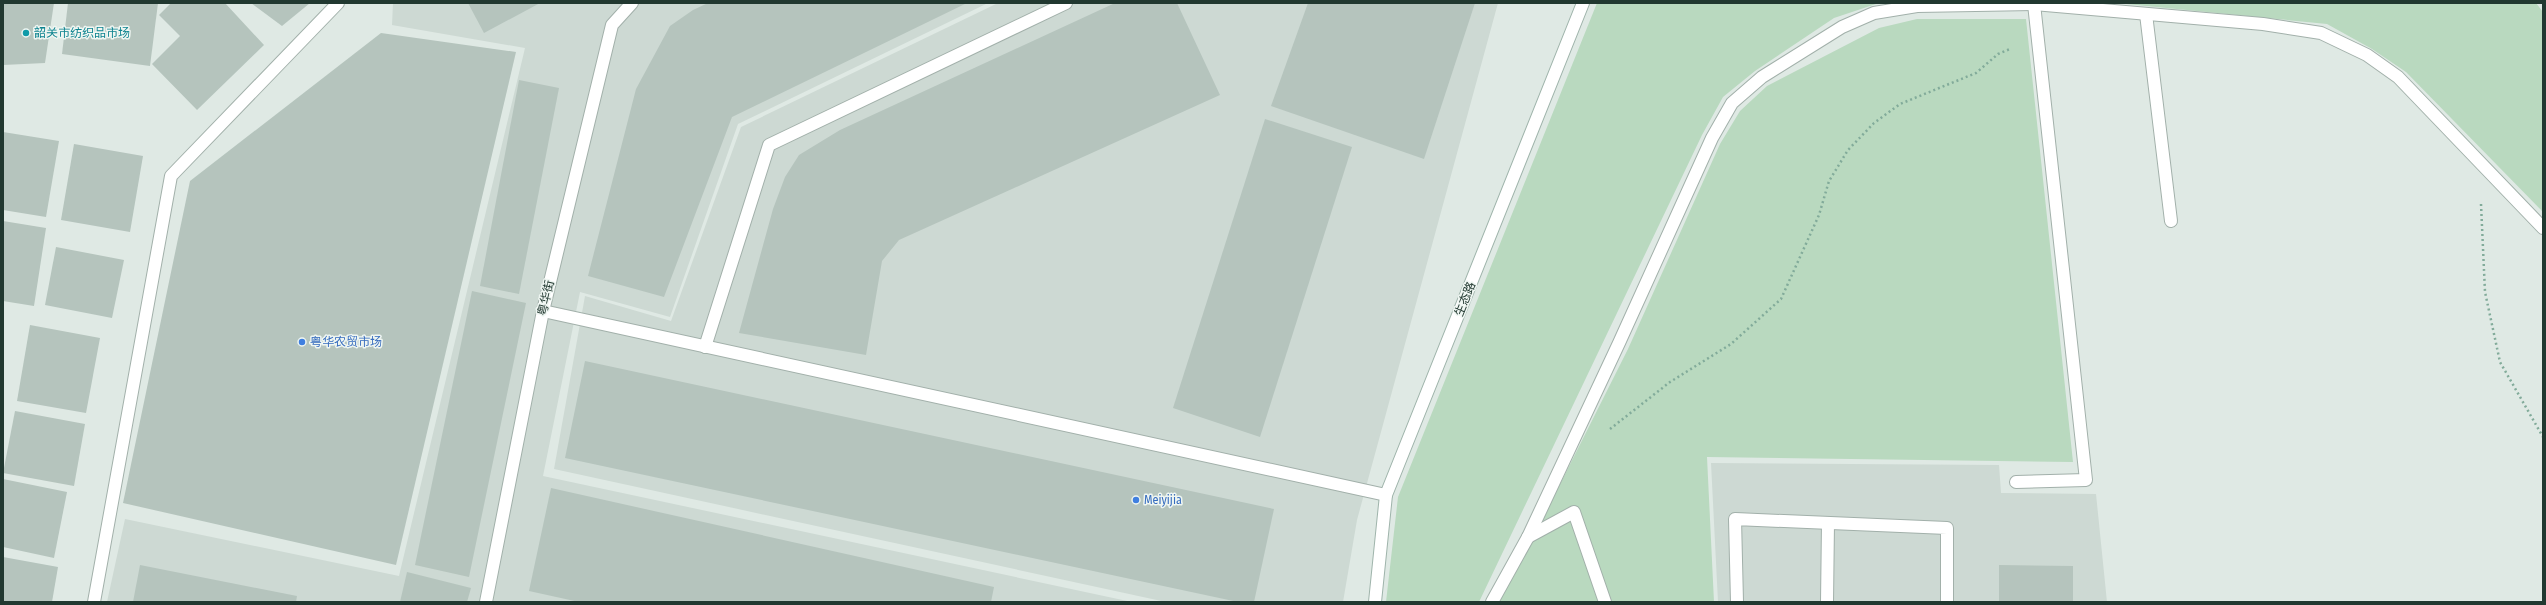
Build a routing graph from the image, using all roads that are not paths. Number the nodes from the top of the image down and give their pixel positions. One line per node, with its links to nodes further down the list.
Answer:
1 (338, 3): 15 (street)
2 (632, 3): 9 (street, 粤华街)
3 (1066, 3): 10 (street)
4 (1583, 3): 12 (street, 生态路)
5 (2034, 4): 6 (street); 11 (street); 14 (street)
6 (2146, 14): 7 (street); 8 (street)
7 (2171, 221)
8 (2543, 228)
9 (542, 312): 10 (street); 16 (street, 粤华街)
10 (705, 347): 12 (street)
11 (2016, 482)
12 (1386, 495): 17 (street, 生态路)
13 (1828, 523): 20 (street); 21 (street); 22 (street)
14 (1528, 537): 18 (street); 19 (street)
15 (94, 602)
16 (486, 602)
17 (1375, 602)
18 (1492, 602)
19 (1605, 602)
20 (1737, 602)
21 (1827, 602)
22 (1947, 602)

